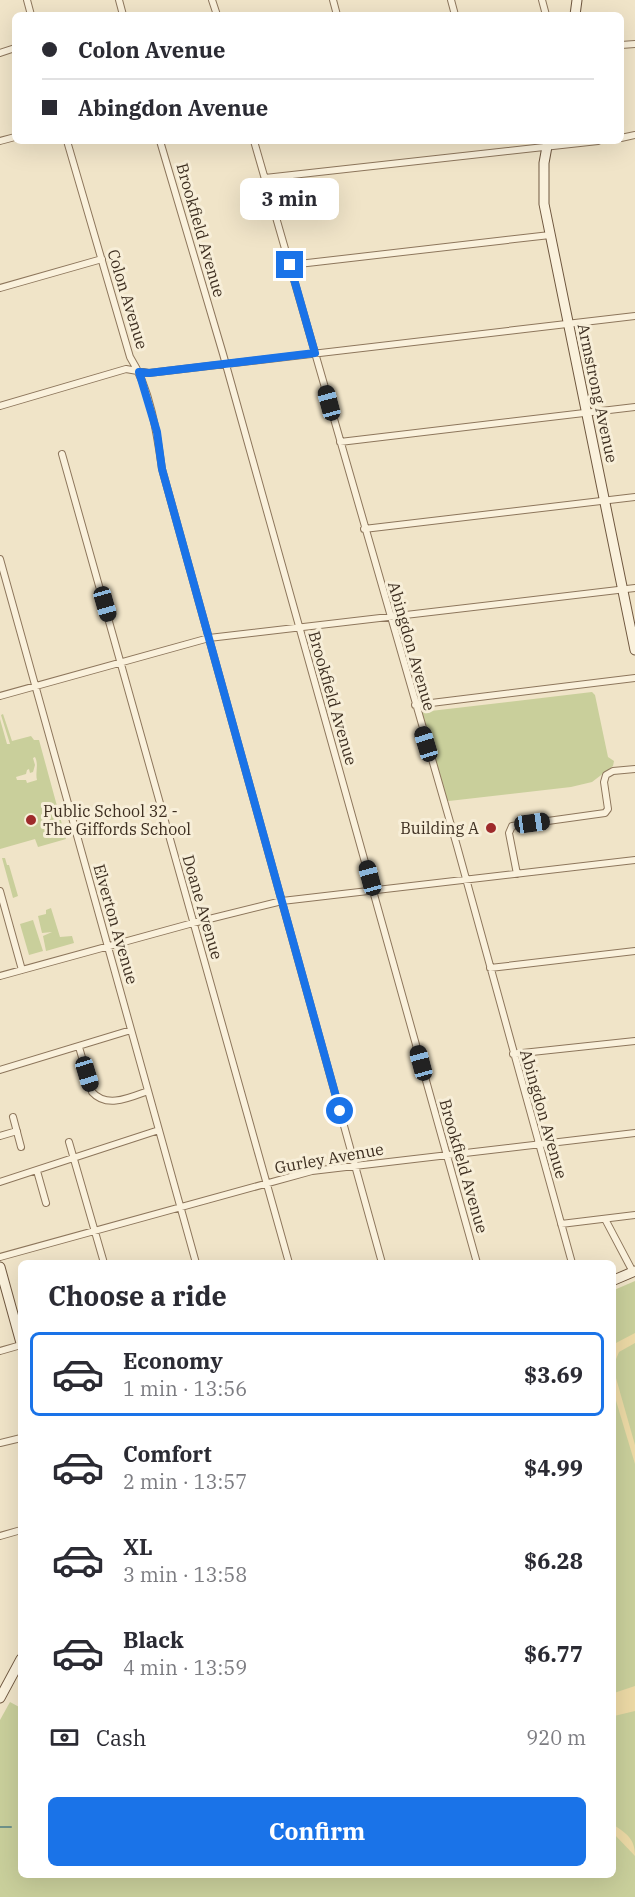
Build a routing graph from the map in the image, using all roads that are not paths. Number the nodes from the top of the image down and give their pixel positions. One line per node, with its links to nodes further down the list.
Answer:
1 (68, 144): 8 (street, Colon Avenue)
2 (161, 144): 14 (street, Brookfield Avenue)
3 (255, 144): 6 (street, Abingdon Avenue)
4 (540, 144): 6 (street)
5 (548, 144): 7 (street, Armstrong Avenue)
6 (265, 178): 9 (street, Abingdon Avenue)
7 (550, 235): 9 (street); 12 (street, Armstrong Avenue)
8 (102, 259): 10 (street); 15 (street, Colon Avenue)
9 (290, 265): 13 (street, Abingdon Avenue)
10 (0, 288)
11 (635, 316): 12 (street)
12 (568, 324): 13 (street); 18 (street, Armstrong Avenue)
13 (315, 353): 14 (street); 19 (street, Abingdon Avenue)
14 (226, 364): 15 (street); 28 (street, Brookfield Avenue)
15 (139, 372): 16 (street); 29 (street, Colon Avenue)
16 (0, 406)
17 (635, 407): 18 (street)
18 (586, 413): 19 (street); 22 (street, Armstrong Avenue)
19 (340, 442): 23 (street, Abingdon Avenue)
20 (62, 454): 31 (street, Doane Avenue)
21 (635, 497): 22 (street)
22 (604, 501): 23 (street); 26 (street, Armstrong Avenue)
23 (364, 529): 27 (street, Abingdon Avenue)
24 (0, 559): 33 (street, Elverton Avenue)
25 (635, 588): 26 (street)
26 (622, 590): 27 (street); 30 (street, Armstrong Avenue)
27 (389, 617): 28 (street); 35 (street, Abingdon Avenue)
28 (299, 627): 29 (street); 41 (street, Brookfield Avenue)
29 (209, 638): 31 (street); 42 (street, Colon Avenue)
30 (635, 650)
31 (121, 662): 33 (street); 43 (street, Doane Avenue)
32 (635, 678): 35 (street)
33 (36, 686): 34 (street); 44 (street, Elverton Avenue)
34 (0, 696)
35 (415, 705): 39 (street, Abingdon Avenue)
36 (635, 769): 38 (street)
37 (635, 860): 38 (street)
38 (517, 874): 39 (street)
39 (466, 880): 41 (street); 46 (street, Abingdon Avenue)
40 (0, 891): 47 (street)
41 (373, 891): 42 (street); 63 (street, Brookfield Avenue)
42 (282, 901): 43 (street); 65 (street, Colon Avenue)
43 (194, 922): 44 (street); 68 (street, Doane Avenue)
44 (108, 946): 47 (street); 49 (street, Elverton Avenue)
45 (635, 951): 46 (street)
46 (490, 968): 52 (street, Abingdon Avenue)
47 (22, 970): 48 (street)
48 (0, 976)
49 (131, 1030): 51 (street); 54 (street, Elverton Avenue)
50 (635, 1041): 52 (street)
51 (79, 1047): 53 (street); 54 (street)
52 (513, 1054): 61 (street, Abingdon Avenue)
53 (0, 1070)
54 (148, 1091): 56 (street, Elverton Avenue)
55 (13, 1117): 57 (street)
56 (159, 1130): 64 (street); 70 (street, Elverton Avenue)
57 (16, 1131): 59 (street); 62 (street)
58 (635, 1133): 61 (street, Gurley Avenue)
59 (0, 1136)
60 (69, 1142): 64 (street)
61 (539, 1145): 63 (street, Gurley Avenue); 73 (street, Abingdon Avenue)
62 (21, 1147)
63 (446, 1154): 65 (street, Gurley Avenue); 80 (street, Brookfield Avenue)
64 (74, 1158): 66 (street); 74 (street)
65 (355, 1165): 68 (street, Gurley Avenue); 79 (street, Colon Avenue)
66 (37, 1170): 67 (street); 69 (street)
67 (0, 1182)
68 (267, 1183): 70 (street, Gurley Avenue); 78 (street, Doane Avenue)
69 (46, 1203)
70 (180, 1208): 74 (street, Gurley Avenue); 77 (street, Elverton Avenue)
71 (635, 1215): 72 (street)
72 (605, 1219): 73 (street); 83 (street)
73 (561, 1224): 81 (street, Abingdon Avenue)
74 (95, 1230): 75 (street, Gurley Avenue); 76 (street)
75 (0, 1257)
76 (103, 1260)
77 (195, 1260)
78 (288, 1260)
79 (381, 1260)
80 (476, 1260)
81 (571, 1260)
82 (0, 1267): 85 (street)
83 (634, 1271): 84 (street)
84 (616, 1279)
85 (18, 1333)
86 (18, 1345): 87 (street)
87 (0, 1351)
88 (18, 1439): 89 (street)
89 (0, 1443)
90 (18, 1531): 91 (street)
91 (0, 1536)
92 (18, 1664): 93 (street)
93 (0, 1695)

